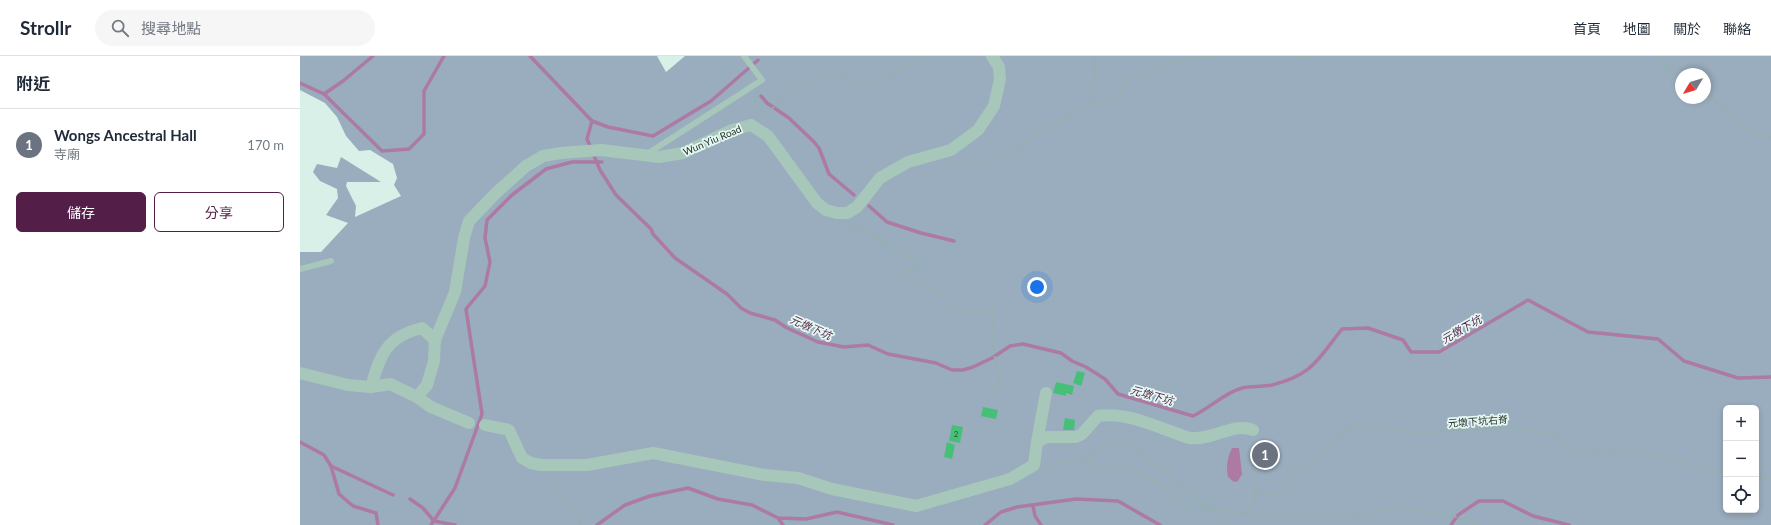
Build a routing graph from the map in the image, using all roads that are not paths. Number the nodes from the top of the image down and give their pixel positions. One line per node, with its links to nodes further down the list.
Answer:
1 (744, 56): 3 (lane)
2 (992, 56): 3 (street, Wun Yiu Road)
3 (644, 156): 6 (street, Wun Yiu Road)
4 (331, 261): 5 (lane)
5 (300, 269)
6 (436, 340): 8 (street); 10 (street, Wun Yiu Road)
7 (300, 373): 8 (street)
8 (371, 387): 10 (street)
9 (1046, 393): 14 (street)
10 (417, 397): 11 (street)
11 (469, 423)
12 (485, 425): 14 (street)
13 (1253, 430): 14 (street)
14 (1037, 442)

